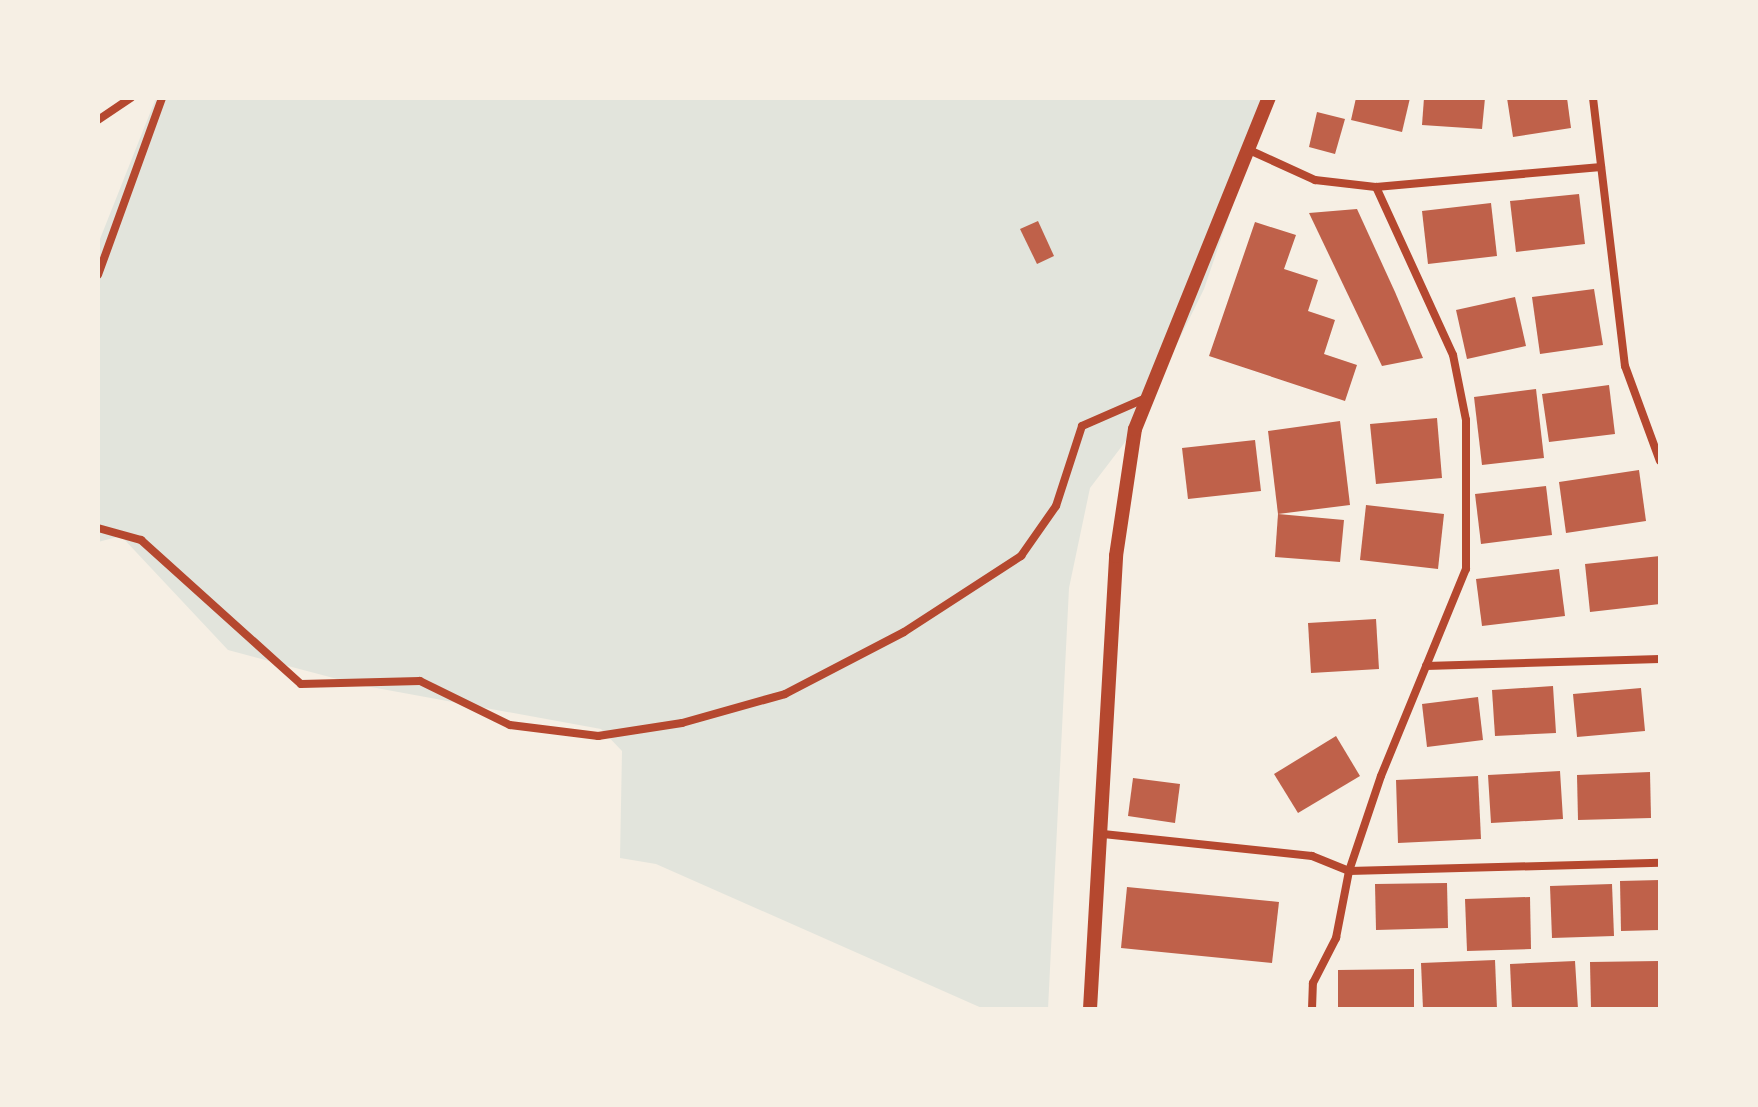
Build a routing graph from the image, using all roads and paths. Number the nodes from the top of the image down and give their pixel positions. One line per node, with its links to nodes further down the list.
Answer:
1 (131, 98): 5 (street)
2 (162, 98): 9 (street)
3 (1269, 98): 6 (street)
4 (1593, 98): 7 (street)
5 (98, 120)
6 (1247, 149): 8 (street); 10 (street)
7 (1601, 167): 8 (street); 11 (street)
8 (1376, 187): 14 (street)
9 (98, 275)
10 (1146, 398): 12 (street); 15 (street)
11 (1660, 461)
12 (98, 528)
13 (1660, 659): 14 (street)
14 (1426, 666): 17 (street)
15 (1103, 834): 17 (street); 18 (street)
16 (1660, 863): 17 (street)
17 (1349, 871): 19 (street)
18 (1090, 1009)
19 (1312, 1009)

